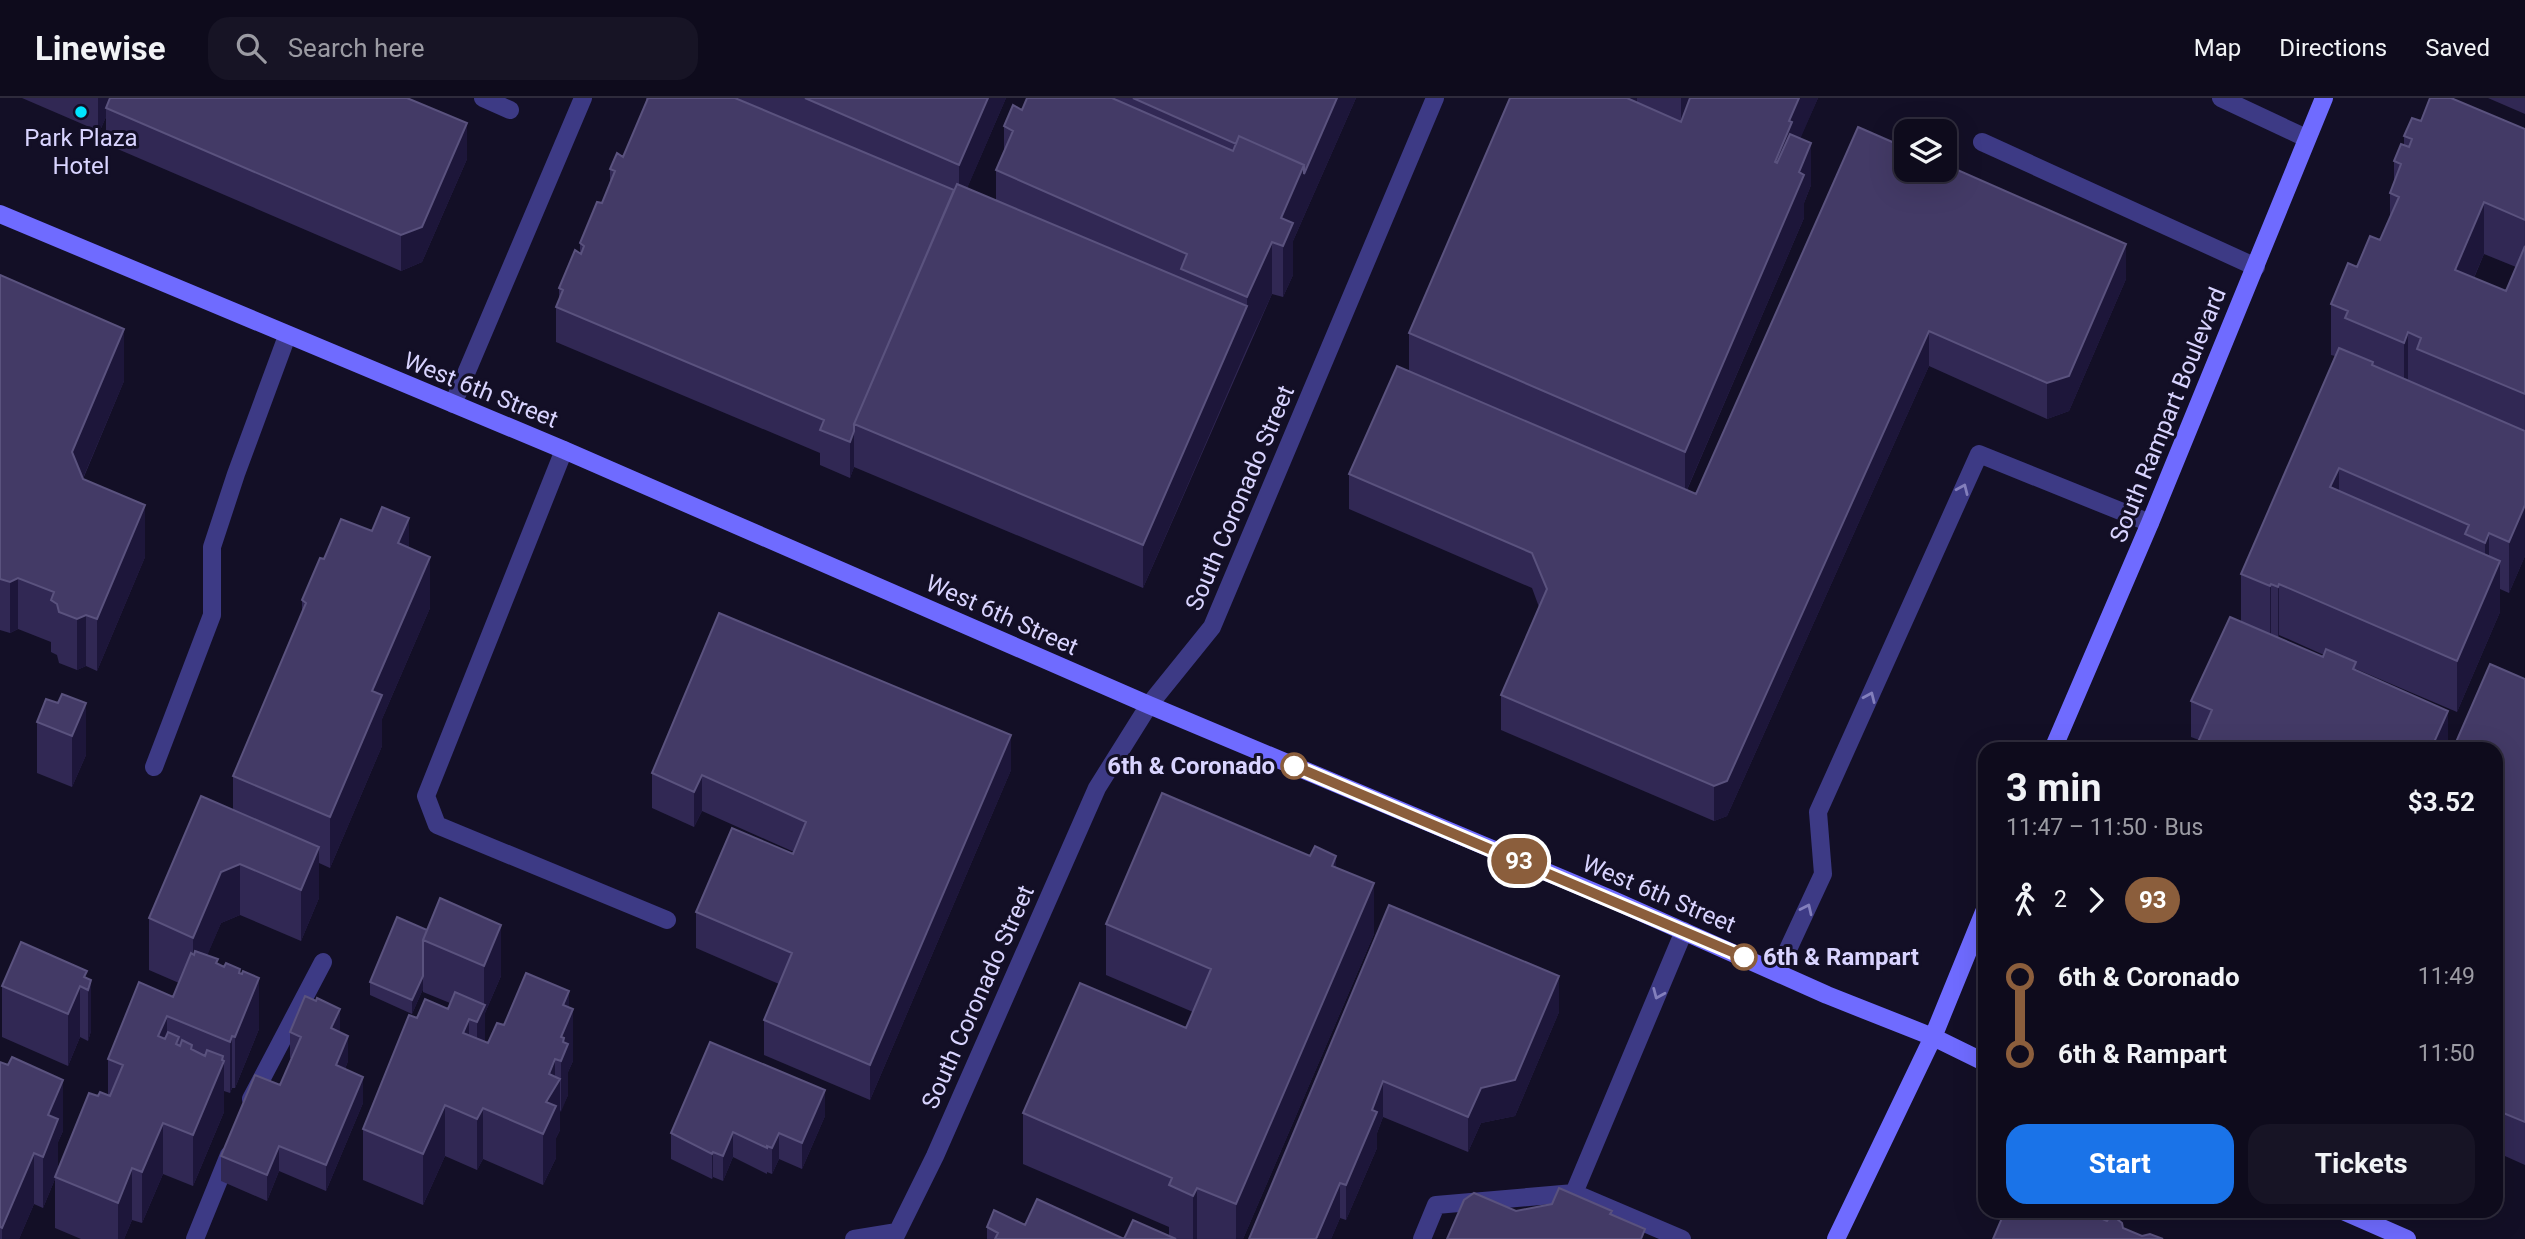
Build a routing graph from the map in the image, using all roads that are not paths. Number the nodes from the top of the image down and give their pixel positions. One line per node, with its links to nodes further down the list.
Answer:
1 (483, 98): 6 (street)
2 (583, 98): 12 (street)
3 (1435, 98): 15 (street, South Coronado Street)
4 (2221, 98): 7 (street)
5 (2324, 98): 7 (main road, South Rampart Boulevard)
6 (510, 110)
7 (2306, 138): 10 (main road, South Rampart Boulevard)
8 (1982, 142): 10 (street)
9 (0, 214): 11 (main road, West 6th Street)
10 (2256, 267): 14 (main road, South Rampart Boulevard)
11 (287, 336): 12 (main road, West 6th Street); 17 (street)
12 (453, 404): 13 (main road, West 6th Street)
13 (564, 450): 15 (main road, West 6th Street); 18 (street)
14 (2150, 523): 16 (main road, South Rampart Boulevard); 22 (street, one-way to 14)
15 (1149, 705): 20 (main road, West 6th Street); 29 (street, South Coronado Street)
16 (2056, 742)
17 (154, 767)
18 (667, 920)
19 (1978, 927): 23 (main road)
20 (1684, 931): 22 (main road, West 6th Street); 27 (street, one-way to 27)
21 (323, 962): 25 (street)
22 (1778, 971): 23 (main road, West 6th Street)
23 (1933, 1037): 24 (main road, West 6th Street); 34 (main road)
24 (1978, 1059)
25 (246, 1111)
26 (236, 1137): 30 (street)
27 (1574, 1193): 32 (street); 33 (street)
28 (2359, 1218): 35 (main road)
29 (895, 1235): 31 (street)
30 (195, 1239)
31 (854, 1239)
32 (1422, 1239)
33 (1682, 1239)
34 (1836, 1239)
35 (2407, 1239)

